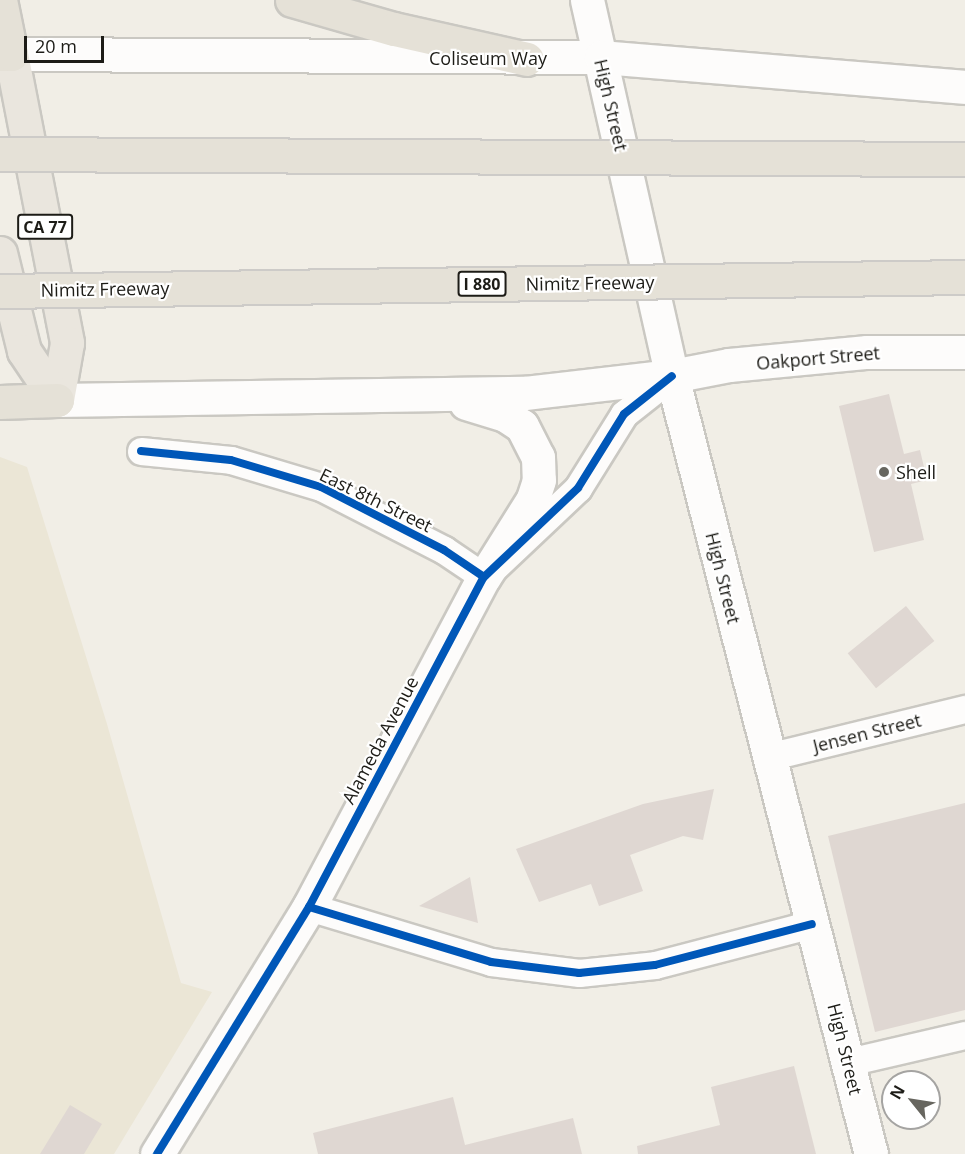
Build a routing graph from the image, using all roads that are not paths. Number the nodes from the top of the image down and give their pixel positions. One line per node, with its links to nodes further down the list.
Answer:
1 (0, 0): 4 (highway, CA 77)
2 (292, 0): 6 (highway)
3 (587, 0): 5 (main road, High Street)
4 (5, 54): 6 (main road, Coliseum Way); 16 (highway, CA 77)
5 (601, 57): 6 (main road, Coliseum Way); 7 (main road, Coliseum Way); 14 (main road, High Street)
6 (527, 58)
7 (965, 87)
8 (0, 154): 9 (highway, bridge)
9 (965, 159)
10 (0, 253): 16 (highway, CA 77)
11 (965, 277): 12 (highway, Nimitz Freeway / I 880, bridge)
12 (0, 291)
13 (965, 352): 14 (main road, Oakport Street)
14 (672, 376): 15 (main road, Oakport Street); 19 (street, Alameda Avenue); 21 (main road, High Street)
15 (423, 394): 16 (main road); 19 (main road)
16 (57, 400): 17 (highway)
17 (0, 402)
18 (141, 451): 19 (street, East 8th Street)
19 (484, 577): 22 (main road, Alameda Avenue)
20 (965, 709): 21 (street, Jensen Street)
21 (768, 757): 23 (main road, High Street)
22 (309, 907): 23 (street); 26 (main road, Alameda Avenue)
23 (812, 924): 25 (main road, High Street)
24 (965, 1035): 25 (street)
25 (848, 1062): 27 (main road, High Street)
26 (157, 1154)
27 (871, 1154)

